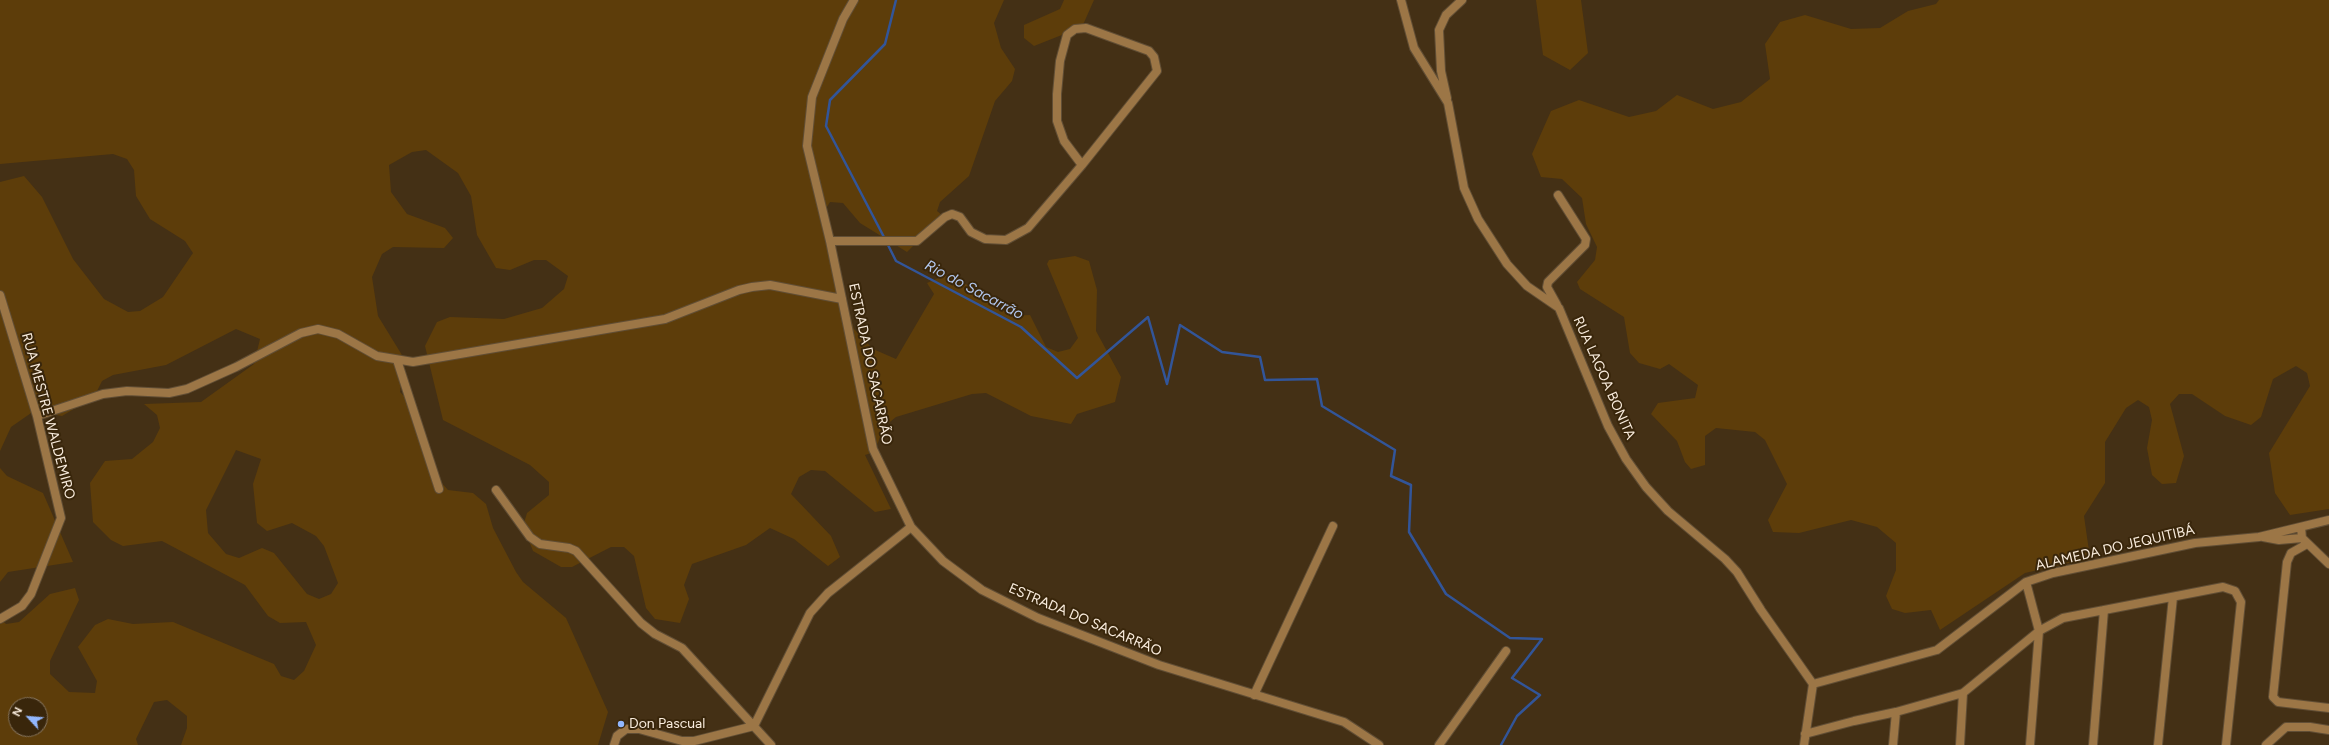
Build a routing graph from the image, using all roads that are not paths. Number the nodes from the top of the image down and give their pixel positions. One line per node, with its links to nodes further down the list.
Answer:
1 (854, 0): 7 (street, ESTRADA DO SACARRÃO)
2 (1401, 0): 4 (street, RUA LAGOA BONITA)
3 (1462, 0): 4 (street)
4 (1448, 103): 10 (street, RUA LAGOA BONITA)
5 (1082, 165): 5 (street); 7 (street)
6 (1558, 194): 10 (street)
7 (830, 241): 9 (street, ESTRADA DO SACARRÃO)
8 (0, 295): 12 (street, RUA MESTRE WALDEMIRO)
9 (842, 299): 11 (street); 17 (street, ESTRADA DO SACARRÃO)
10 (1559, 308): 28 (street, RUA LAGOA BONITA)
11 (397, 360): 12 (street); 13 (street)
12 (37, 416): 25 (street, RUA MESTRE WALDEMIRO)
13 (439, 489)
14 (496, 490): 33 (street)
15 (2329, 520): 18 (street, ALAMEDA DO JEQUITIBÁ)
16 (1334, 526): 30 (street)
17 (911, 527): 30 (street, ESTRADA DO SACARRÃO); 33 (street)
18 (2301, 527): 19 (street, ALAMEDA DO JEQUITIBÁ); 20 (street)
19 (2259, 537): 20 (street, ALAMEDA DO JEQUITIBÁ); 22 (street, ALAMEDA DO JEQUITIBÁ)
20 (2305, 541): 21 (street); 31 (street)
21 (2329, 564)
22 (2026, 582): 26 (street); 28 (street, ALAMEDA DO JEQUITIBÁ)
23 (2173, 597): 24 (street); 45 (street); 46 (street)
24 (2104, 610): 26 (street); 44 (street)
25 (0, 619)
26 (2039, 631): 29 (street); 43 (street)
27 (1506, 651): 39 (street)
28 (1813, 684): 35 (street)
29 (1963, 693): 32 (street); 42 (street)
30 (1254, 695): 38 (street, ESTRADA DO SACARRÃO)
31 (2329, 708)
32 (1896, 712): 35 (street); 41 (street)
33 (754, 726): 36 (street); 37 (street)
34 (2329, 730): 47 (street)
35 (1805, 734): 40 (street)
36 (614, 745)
37 (771, 745)
38 (1379, 745)
39 (1439, 745)
40 (1804, 745)
41 (1893, 745)
42 (1960, 745)
43 (2030, 745)
44 (2093, 745)
45 (2158, 745)
46 (2226, 745)
47 (2266, 745)

